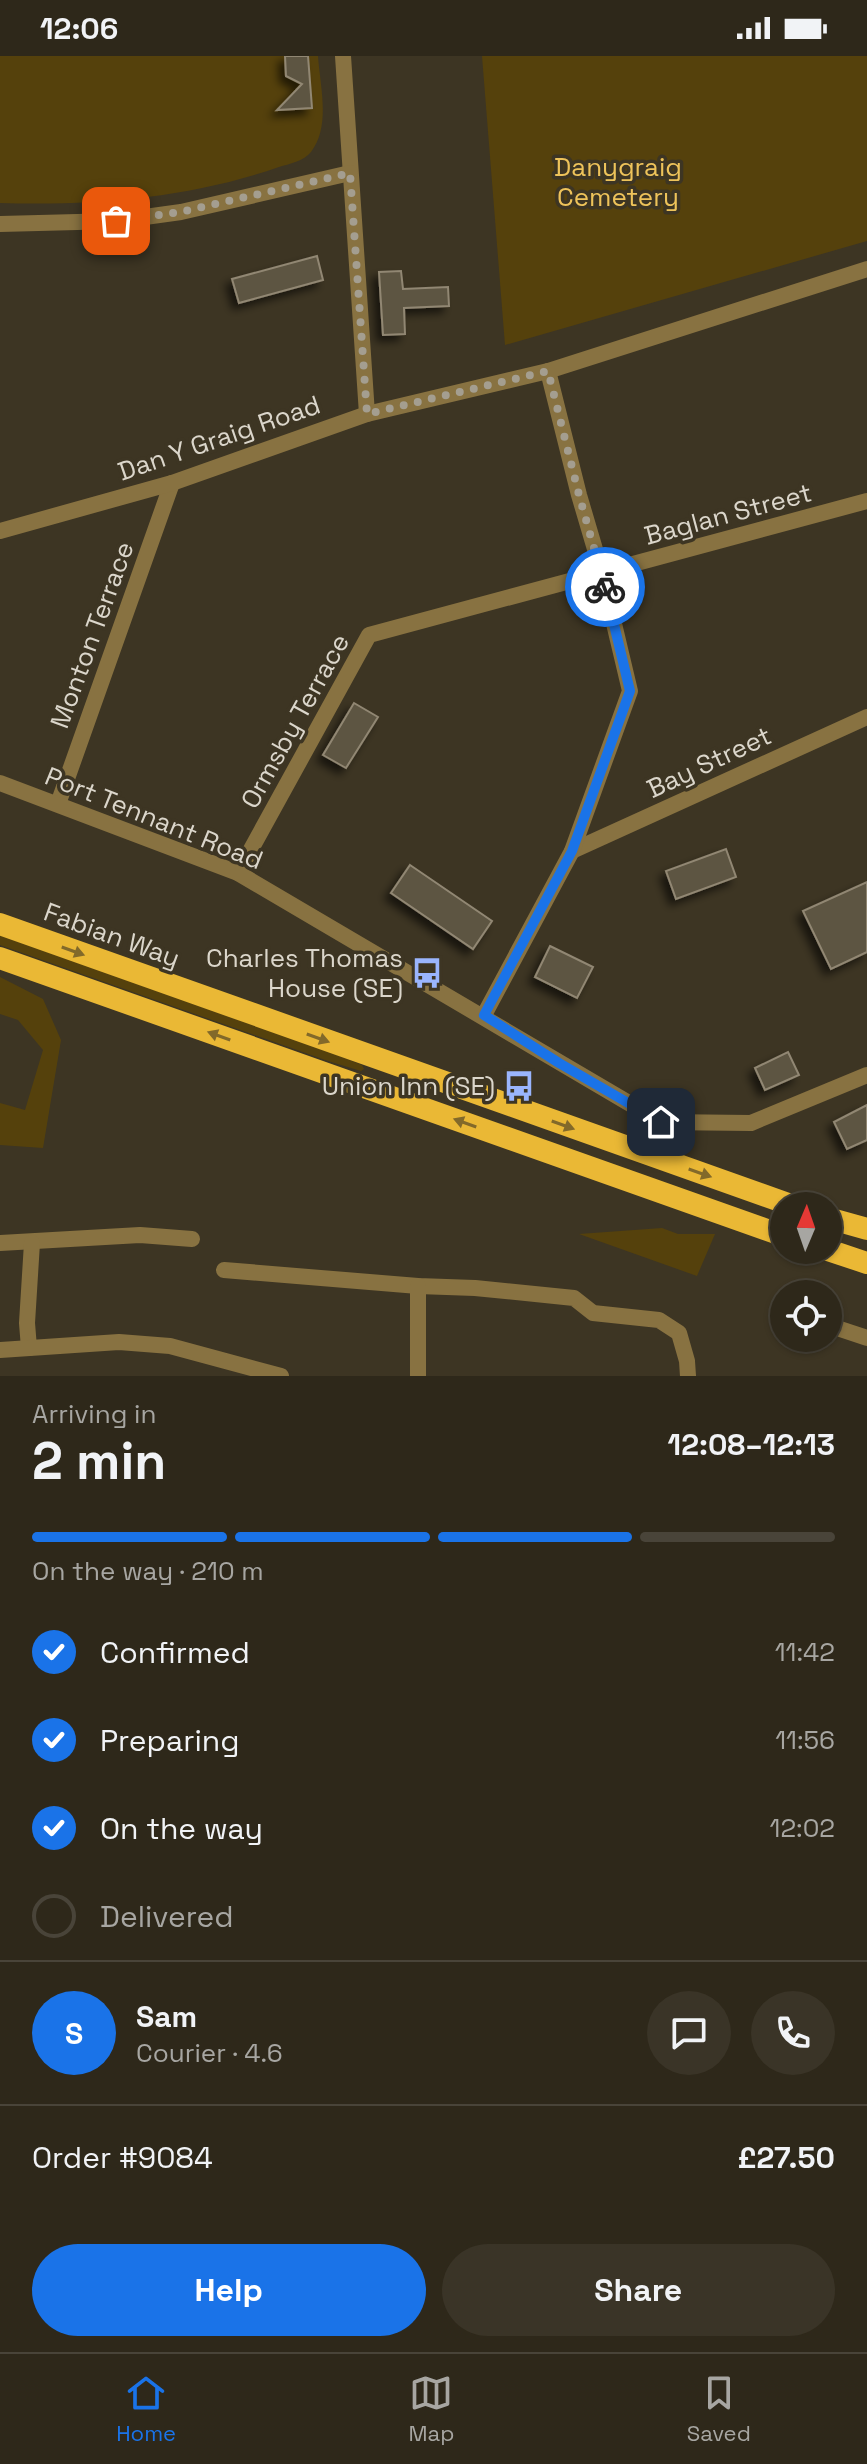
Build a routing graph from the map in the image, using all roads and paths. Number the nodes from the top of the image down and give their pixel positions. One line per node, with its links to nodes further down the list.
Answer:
1 (343, 56): 2 (street)
2 (350, 173): 3 (street); 6 (street)
3 (0, 224)
4 (867, 269): 5 (street, Dan Y Graig Road)
5 (548, 371): 6 (street, Dan Y Graig Road); 10 (street)
6 (367, 414): 7 (street, Dan Y Graig Road)
7 (172, 483): 9 (street, Dan Y Graig Road); 13 (street, Monton Terrace)
8 (867, 501): 10 (street, Baglan Street)
9 (0, 531)
10 (602, 573): 14 (street); 15 (street, Ormsby Terrace)
11 (867, 717): 14 (street, Bay Street)
12 (0, 783): 13 (street, Port Tennant Road)
13 (58, 804): 15 (street, Port Tennant Road)
14 (572, 851): 18 (street)
15 (238, 873): 18 (street, Port Tennant Road)
16 (0, 924): 20 (highway, Fabian Way, one-way to 20)
17 (0, 958): 23 (highway, one-way to 17)
18 (484, 1015): 19 (street, Port Tennant Road)
19 (867, 1075)
20 (770, 1197)
21 (842, 1222): 22 (highway)
22 (867, 1229)
23 (770, 1231)
24 (192, 1239): 26 (street)
25 (0, 1243): 26 (street)
26 (32, 1243): 33 (street)
27 (842, 1255): 28 (highway)
28 (867, 1263)
29 (224, 1270): 30 (street)
30 (418, 1286): 36 (street); 37 (street)
31 (842, 1330): 32 (street)
32 (867, 1338)
33 (29, 1348): 34 (street); 35 (street)
34 (0, 1350)
35 (281, 1376)
36 (418, 1376)
37 (688, 1376)

